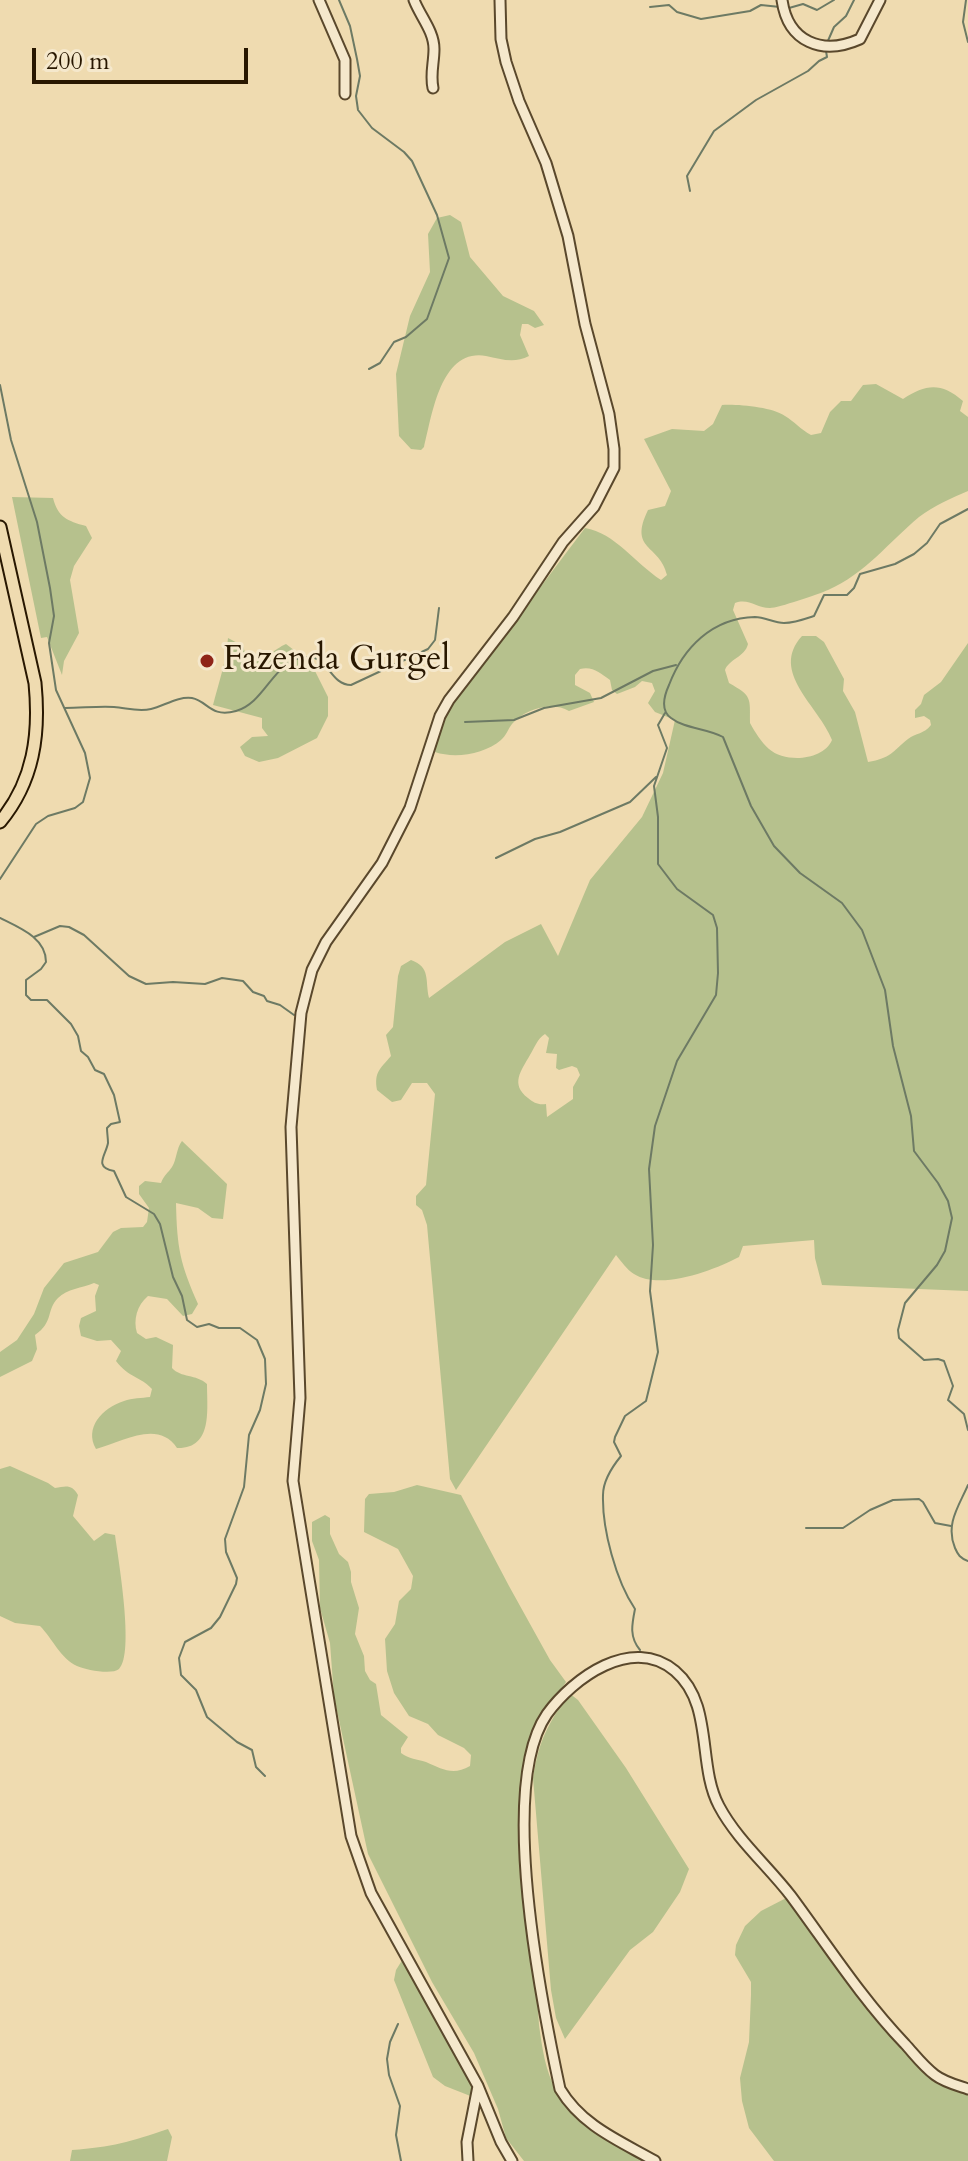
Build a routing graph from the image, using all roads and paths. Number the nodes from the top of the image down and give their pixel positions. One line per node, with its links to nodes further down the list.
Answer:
1 (319, 0): 7 (street)
2 (414, 0): 6 (street)
3 (500, 0): 10 (street)
4 (782, 0): 5 (street)
5 (880, 0)
6 (433, 88)
7 (345, 94)
8 (0, 527): 9 (main road)
9 (0, 822)
10 (478, 2086): 12 (street); 13 (street)
11 (968, 2089): 14 (street)
12 (468, 2161)
13 (512, 2161)
14 (655, 2161)

